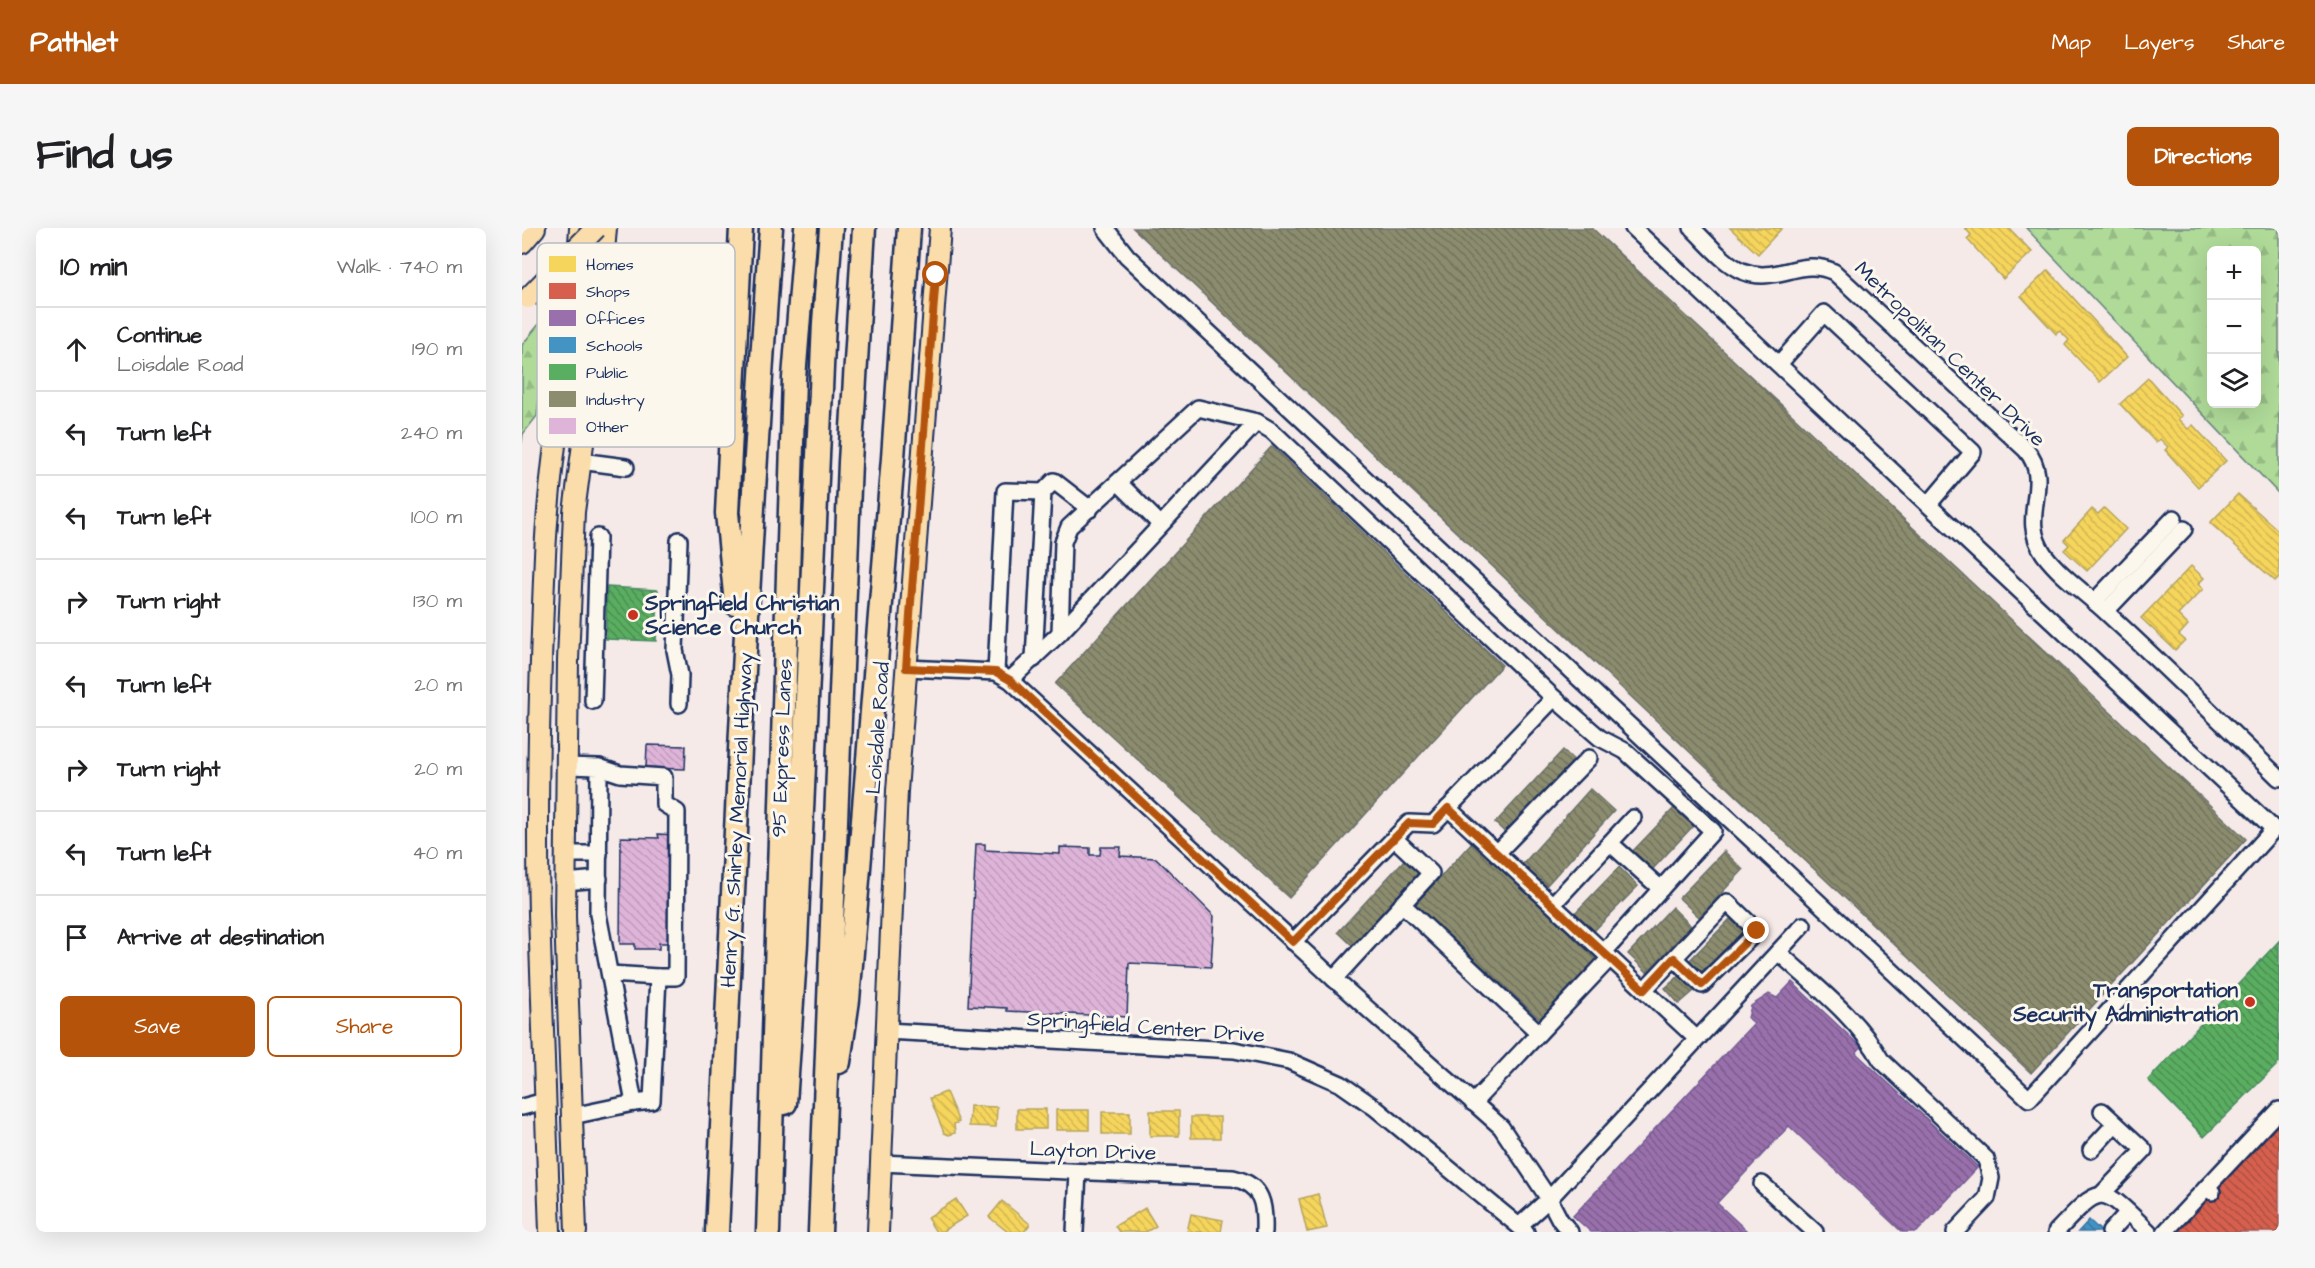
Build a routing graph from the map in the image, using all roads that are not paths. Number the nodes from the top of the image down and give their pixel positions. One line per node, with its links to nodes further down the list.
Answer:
1 (580, 228): 15 (main road)
2 (596, 228): 16 (main road, bridge)
3 (606, 228): 17 (main road)
4 (741, 228): 21 (highway)
5 (771, 228): 45 (highway, Henry G. Shirley Memorial Highway)
6 (806, 228): 97 (highway, 95 Express Lanes)
7 (831, 228): 97 (highway)
8 (864, 228): 90 (highway)
9 (909, 228): 90 (highway)
10 (940, 228): 18 (main road, Loisdale Road)
11 (951, 228): 18 (main road)
12 (1106, 228): 31 (street)
13 (1633, 228): 22 (street)
14 (1692, 228): 40 (street, Metropolitan Center Drive)
15 (579, 243)
16 (582, 243)
17 (605, 243)
18 (936, 275): 46 (main road, Loisdale Road)
19 (537, 289): 20 (main road, bridge)
20 (525, 302)
21 (735, 350)
22 (1779, 364): 31 (street); 31 (street)
23 (1257, 422): 29 (street); 33 (street); 49 (street)
24 (555, 447): 37 (main road)
25 (582, 447): 27 (main road)
26 (730, 447): 45 (highway)
27 (580, 461): 28 (street); 38 (main road)
28 (626, 467)
29 (1118, 482): 32 (street); 33 (street)
30 (1043, 492): 32 (street); 42 (street); 47 (street)
31 (1929, 504)
32 (1090, 509): 41 (street)
33 (1160, 524): 41 (street)
34 (2179, 524): 40 (street)
35 (598, 537): 39 (street)
36 (679, 540): 51 (street)
37 (545, 555): 38 (main road); 63 (main road)
38 (571, 556): 39 (street); 43 (main road)
39 (597, 560): 44 (street)
40 (2100, 607): 55 (street, Metropolitan Center Drive)
41 (1060, 633): 42 (street)
42 (1034, 659): 48 (street)
43 (568, 661): 44 (street); 53 (main road)
44 (594, 662): 50 (street)
45 (744, 666): 102 (highway, Henry G. Shirley Memorial Highway)
46 (906, 668): 47 (street); 79 (main road, Loisdale Road)
47 (996, 672): 48 (street)
48 (1010, 680): 71 (street)
49 (1554, 698): 56 (street); 67 (street)
50 (593, 701)
51 (679, 704)
52 (1589, 758): 62 (street)
53 (565, 766): 54 (street); 60 (main road)
54 (599, 767): 61 (street); 76 (street)
55 (2279, 778)
56 (1448, 808): 58 (street); 62 (street)
57 (1633, 818): 59 (street)
58 (1394, 838): 68 (street); 71 (street)
59 (1610, 843): 67 (street); 69 (street)
60 (565, 854): 61 (street); 63 (main road); 65 (main road)
61 (599, 854): 64 (street)
62 (1497, 854): 69 (street)
63 (530, 855): 66 (main road)
64 (599, 879): 65 (street); 75 (street)
65 (565, 882): 66 (main road); 88 (main road)
66 (530, 884): 82 (main road)
67 (1661, 889): 73 (street)
68 (1402, 904): 77 (street); 80 (street)
69 (1553, 904): 73 (street)
70 (1803, 925): 72 (street)
71 (1293, 942): 77 (street)
72 (1778, 952): 81 (street); 110 (street)
73 (1607, 955): 78 (street); 80 (street)
74 (1674, 958): 74 (street); 78 (street)
75 (610, 974): 76 (street); 83 (street)
76 (658, 977): 83 (street)
77 (1334, 979): 84 (street)
78 (1644, 990): 81 (street)
79 (886, 1031): 92 (main road, Loisdale Road); 99 (street, Springfield Center Drive)
80 (1539, 1034): 84 (street)
81 (1697, 1039): 96 (street)
82 (545, 1101): 85 (street); 100 (main road)
83 (634, 1103): 88 (street)
84 (1473, 1103): 96 (street)
85 (522, 1107)
86 (2279, 1110): 114 (street)
87 (2102, 1112): 89 (street)
88 (572, 1116): 101 (main road)
89 (2115, 1124): 91 (street); 95 (street)
90 (824, 1146): 104 (highway)
91 (2091, 1150)
92 (880, 1163): 93 (street, Layton Drive); 105 (main road, Loisdale Road)
93 (1078, 1172): 106 (street); 107 (street, Layton Drive)
94 (1761, 1184): 109 (street)
95 (2102, 1194): 98 (street); 111 (street)
96 (1549, 1199): 99 (street); 108 (street)
97 (769, 1209): 103 (highway, 95 Express Lanes)
98 (2128, 1212): 112 (street); 113 (street)
99 (1522, 1229)
100 (550, 1232)
101 (576, 1232)
102 (717, 1232)
103 (768, 1232)
104 (820, 1232)
105 (878, 1232)
106 (1076, 1232)
107 (1264, 1232)
108 (1570, 1232)
109 (1815, 1232)
110 (1955, 1232)
111 (2056, 1232)
112 (2110, 1232)
113 (2149, 1232)
114 (2165, 1232)

